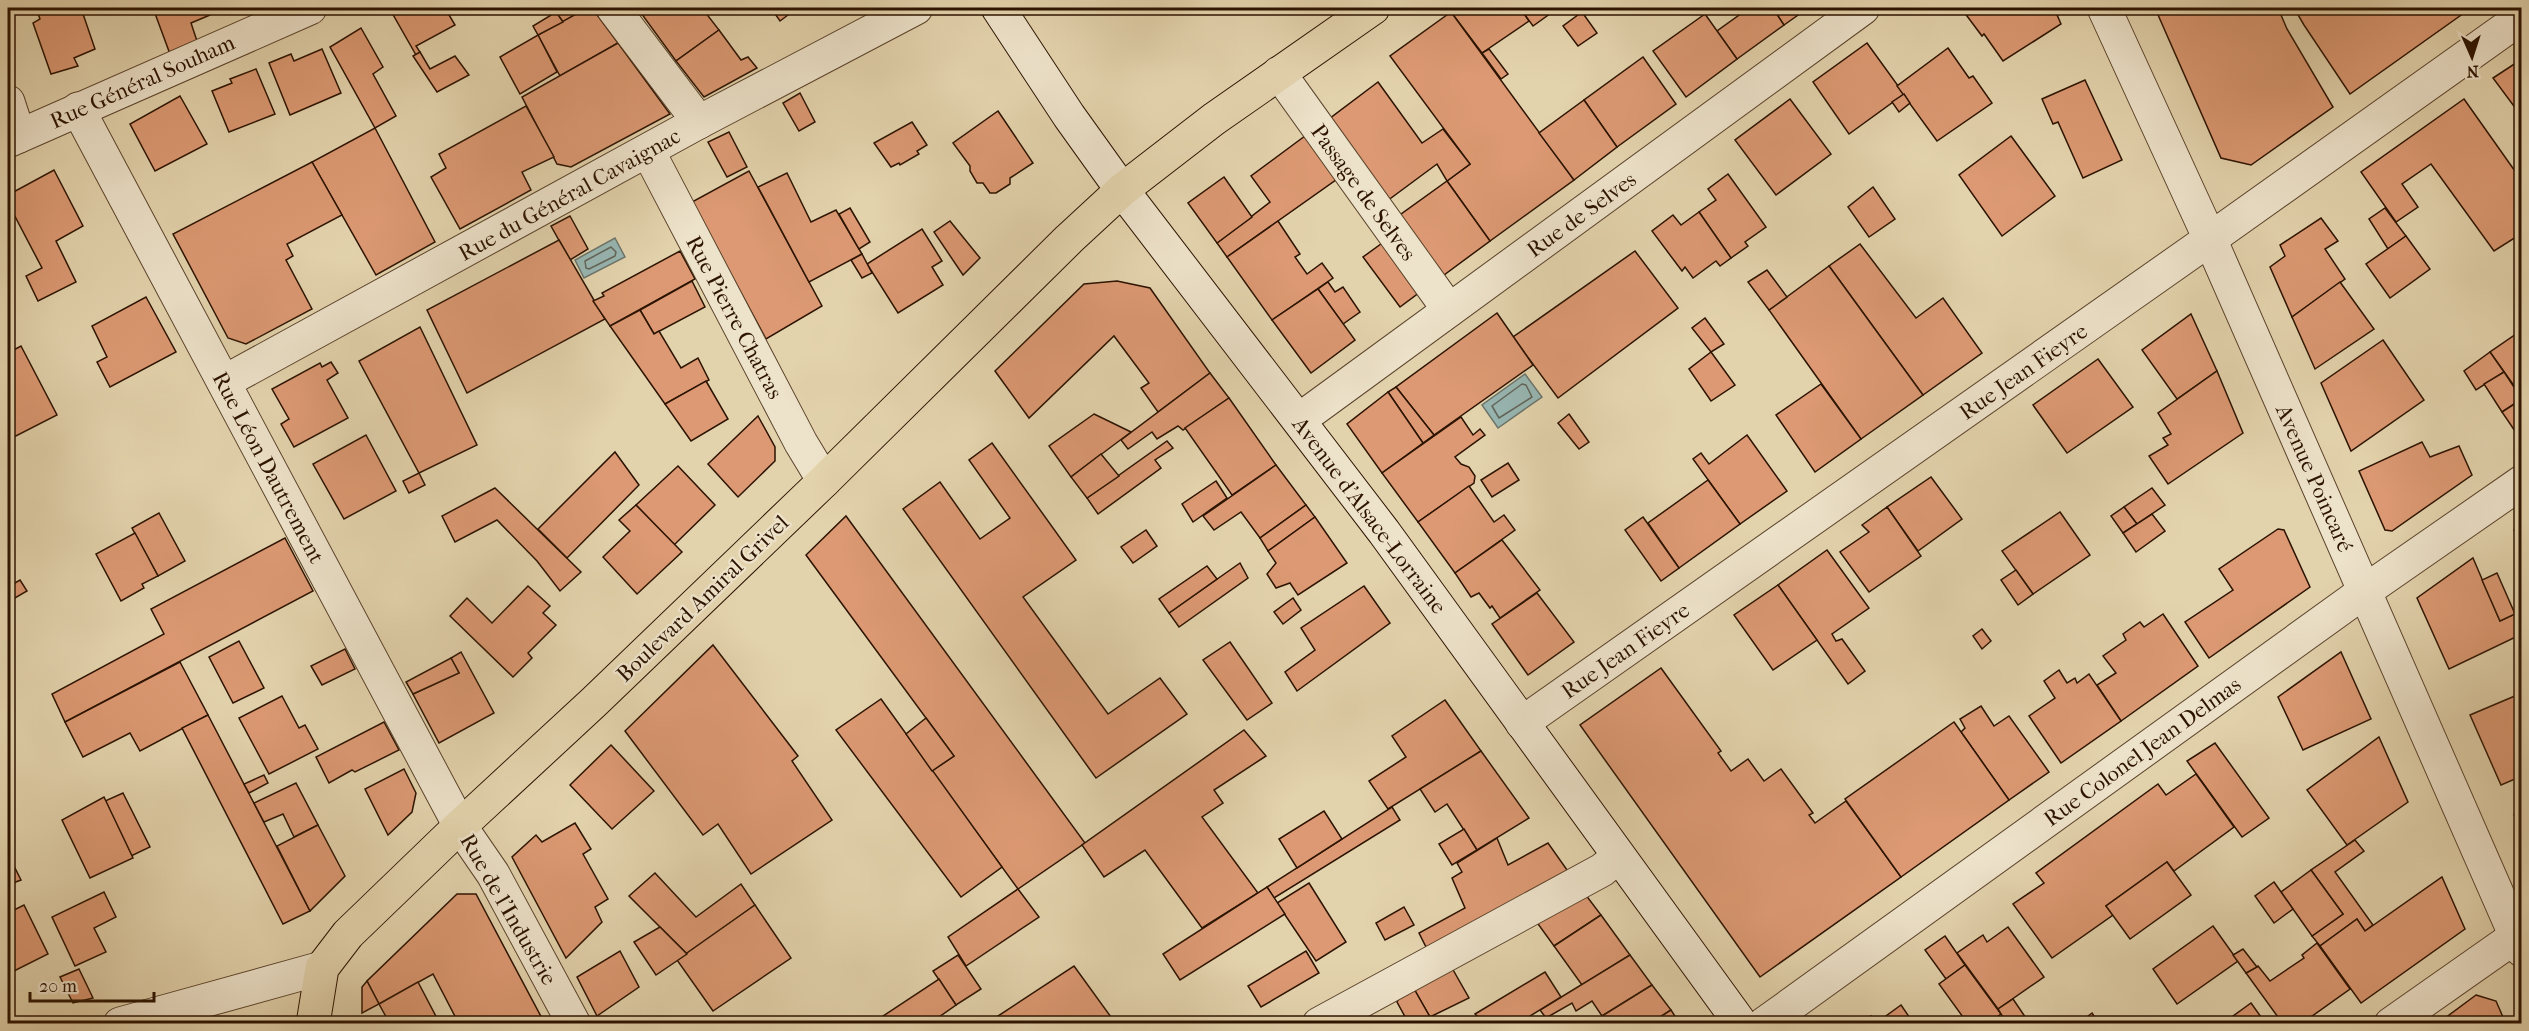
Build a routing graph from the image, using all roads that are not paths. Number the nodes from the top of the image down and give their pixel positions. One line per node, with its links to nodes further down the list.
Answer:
1 (310, 8): 11 (street, Rue Général Souham)
2 (614, 8): 12 (street)
3 (916, 8): 12 (street, Rue du Général Cavaignac)
4 (998, 8): 15 (street, Avenue d'Alsace-Lorraine)
5 (1373, 8): 9 (main road, Boulevard Amiral Grivel)
6 (1863, 8): 17 (street, Rue de Selves)
7 (2104, 8): 16 (street, Avenue Poincaré)
8 (2522, 17): 16 (street, Rue Jean Fieyre)
9 (1279, 73): 15 (main road, Boulevard Amiral Grivel); 17 (street, Passage de Selves)
10 (8, 102): 13 (street)
11 (78, 109): 13 (street, Rue Général Souham); 18 (street, Rue Léon Dautrement)
12 (699, 122): 14 (street, Rue du Général Cavaignac)
13 (13, 138)
14 (648, 151): 18 (street, Rue du Général Cavaignac); 20 (street, Rue Pierre Chatras)
15 (1122, 190): 19 (street, Avenue d'Alsace-Lorraine); 20 (main road, Boulevard Amiral Grivel)
16 (2210, 239): 22 (street, Avenue Poincaré); 23 (street, Rue Jean Fieyre)
17 (1449, 310): 19 (street, Rue de Selves)
18 (224, 382): 24 (street, Rue Léon Dautrement)
19 (1299, 420): 23 (street, Avenue d'Alsace-Lorraine)
20 (824, 481): 24 (main road, Boulevard Amiral Grivel)
21 (2522, 482): 22 (street, Rue Colonel Jean Delmas)
22 (2365, 591): 26 (street, Avenue Poincaré); 33 (street, Rue Colonel Jean Delmas)
23 (1522, 723): 25 (street, Avenue d'Alsace-Lorraine)
24 (460, 826): 27 (main road, Boulevard Amiral Grivel); 30 (street, Rue de l'Industrie)
25 (1618, 857): 31 (street); 32 (street, Avenue d'Alsace-Lorraine)
26 (2519, 939): 34 (street)
27 (322, 968): 28 (street); 29 (main road, Boulevard Amiral Grivel)
28 (120, 1023)
29 (313, 1023)
30 (574, 1023)
31 (1319, 1023)
32 (1741, 1023)
33 (1764, 1023)
34 (2391, 1023)

